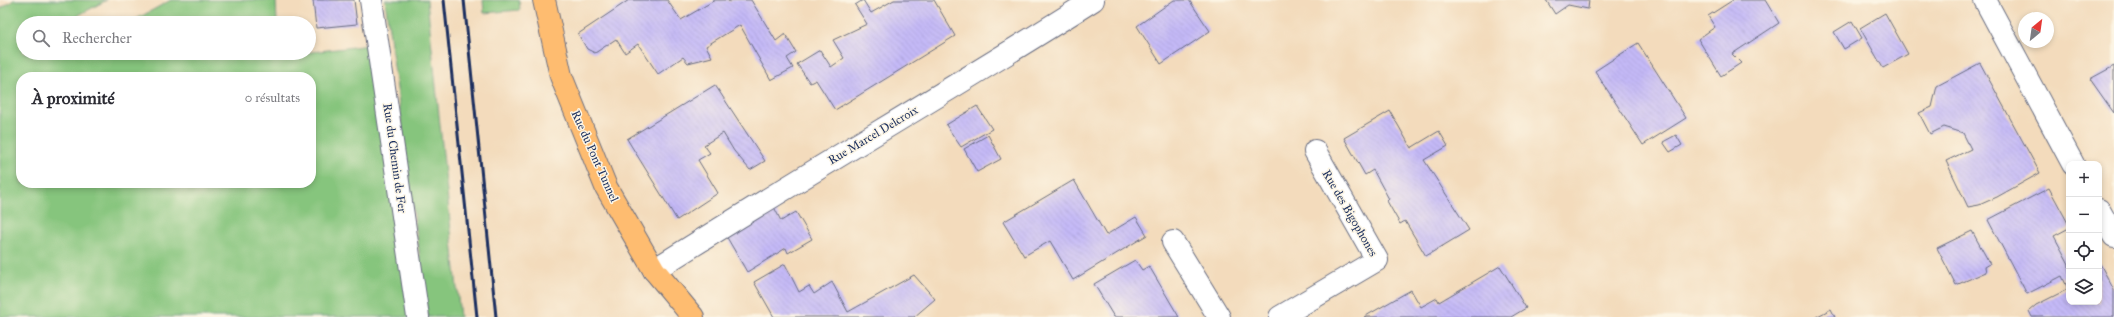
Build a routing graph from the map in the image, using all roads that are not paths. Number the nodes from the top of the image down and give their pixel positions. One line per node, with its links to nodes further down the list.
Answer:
1 (371, 0): 11 (street, Rue du Chemin de Fer)
2 (544, 0): 10 (main road, Rue du Pont Tunnel)
3 (1093, 0): 10 (street, Rue Marcel Delcroix)
4 (1985, 0): 6 (street)
5 (1314, 151): 14 (street, Rue des Bigophones)
6 (2071, 161)
7 (2102, 215): 8 (street)
8 (2114, 236)
9 (1173, 242): 13 (street)
10 (654, 270): 12 (main road, Rue du Pont Tunnel)
11 (418, 317)
12 (693, 317)
13 (1219, 317)
14 (1280, 317)

